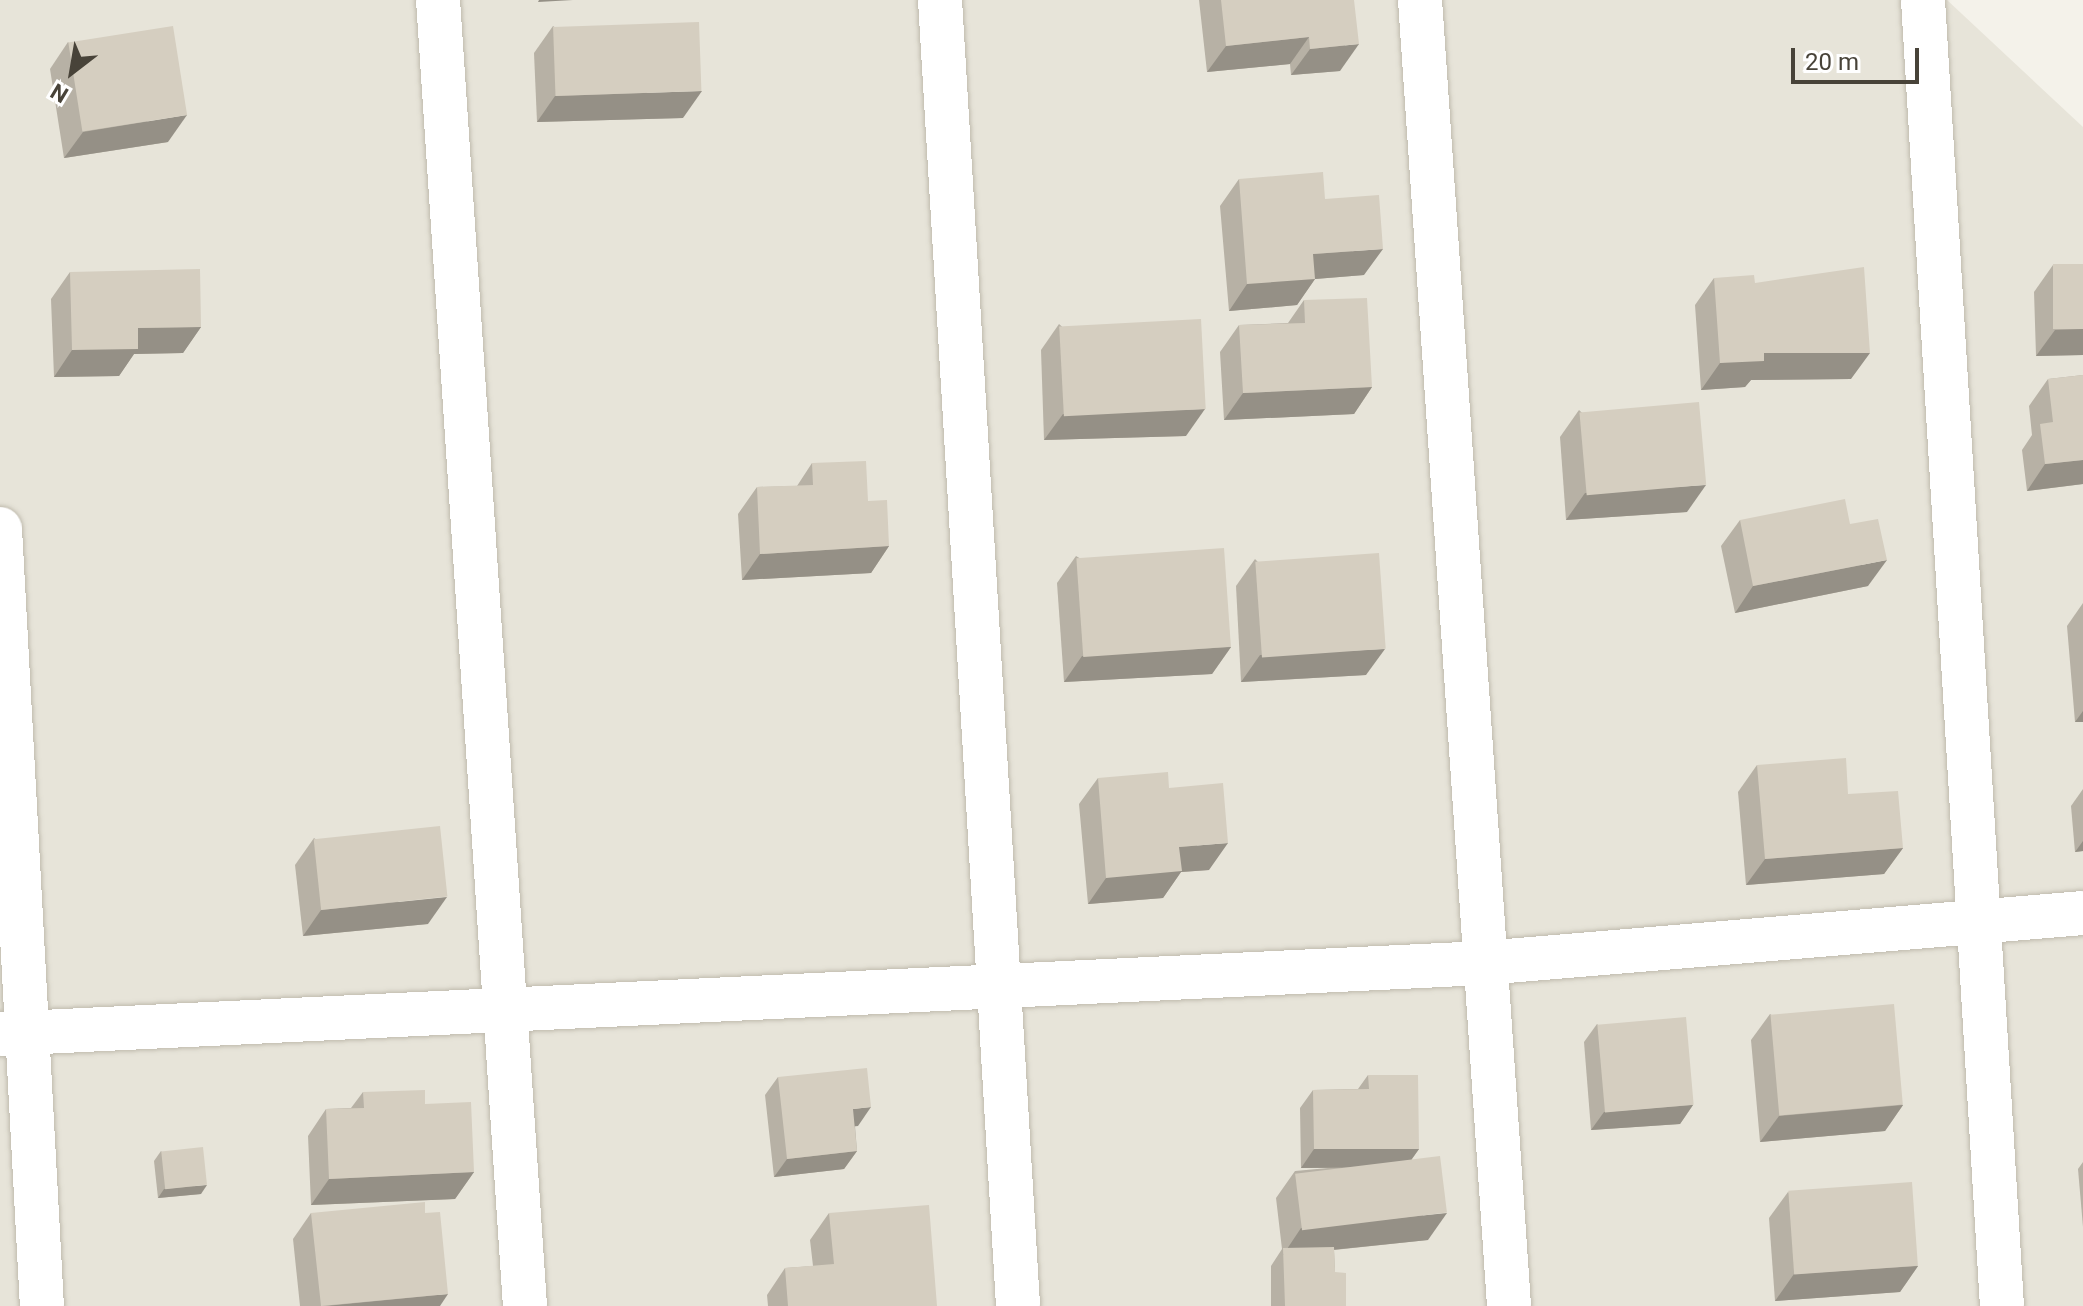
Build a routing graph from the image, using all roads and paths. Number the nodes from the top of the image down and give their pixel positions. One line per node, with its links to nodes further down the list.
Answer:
1 (438, 0): 10 (street)
2 (940, 0): 9 (street)
3 (1420, 0): 8 (street)
4 (1923, 0): 7 (street)
5 (0, 529): 11 (street)
6 (2083, 913): 7 (street)
7 (1979, 920): 8 (street); 16 (street)
8 (1483, 963): 9 (street); 15 (street)
9 (1001, 991): 10 (street); 14 (street)
10 (500, 1011): 11 (street); 13 (street)
11 (16, 1033): 12 (street)
12 (42, 1306)
13 (525, 1306)
14 (1018, 1306)
15 (1509, 1306)
16 (2002, 1306)

